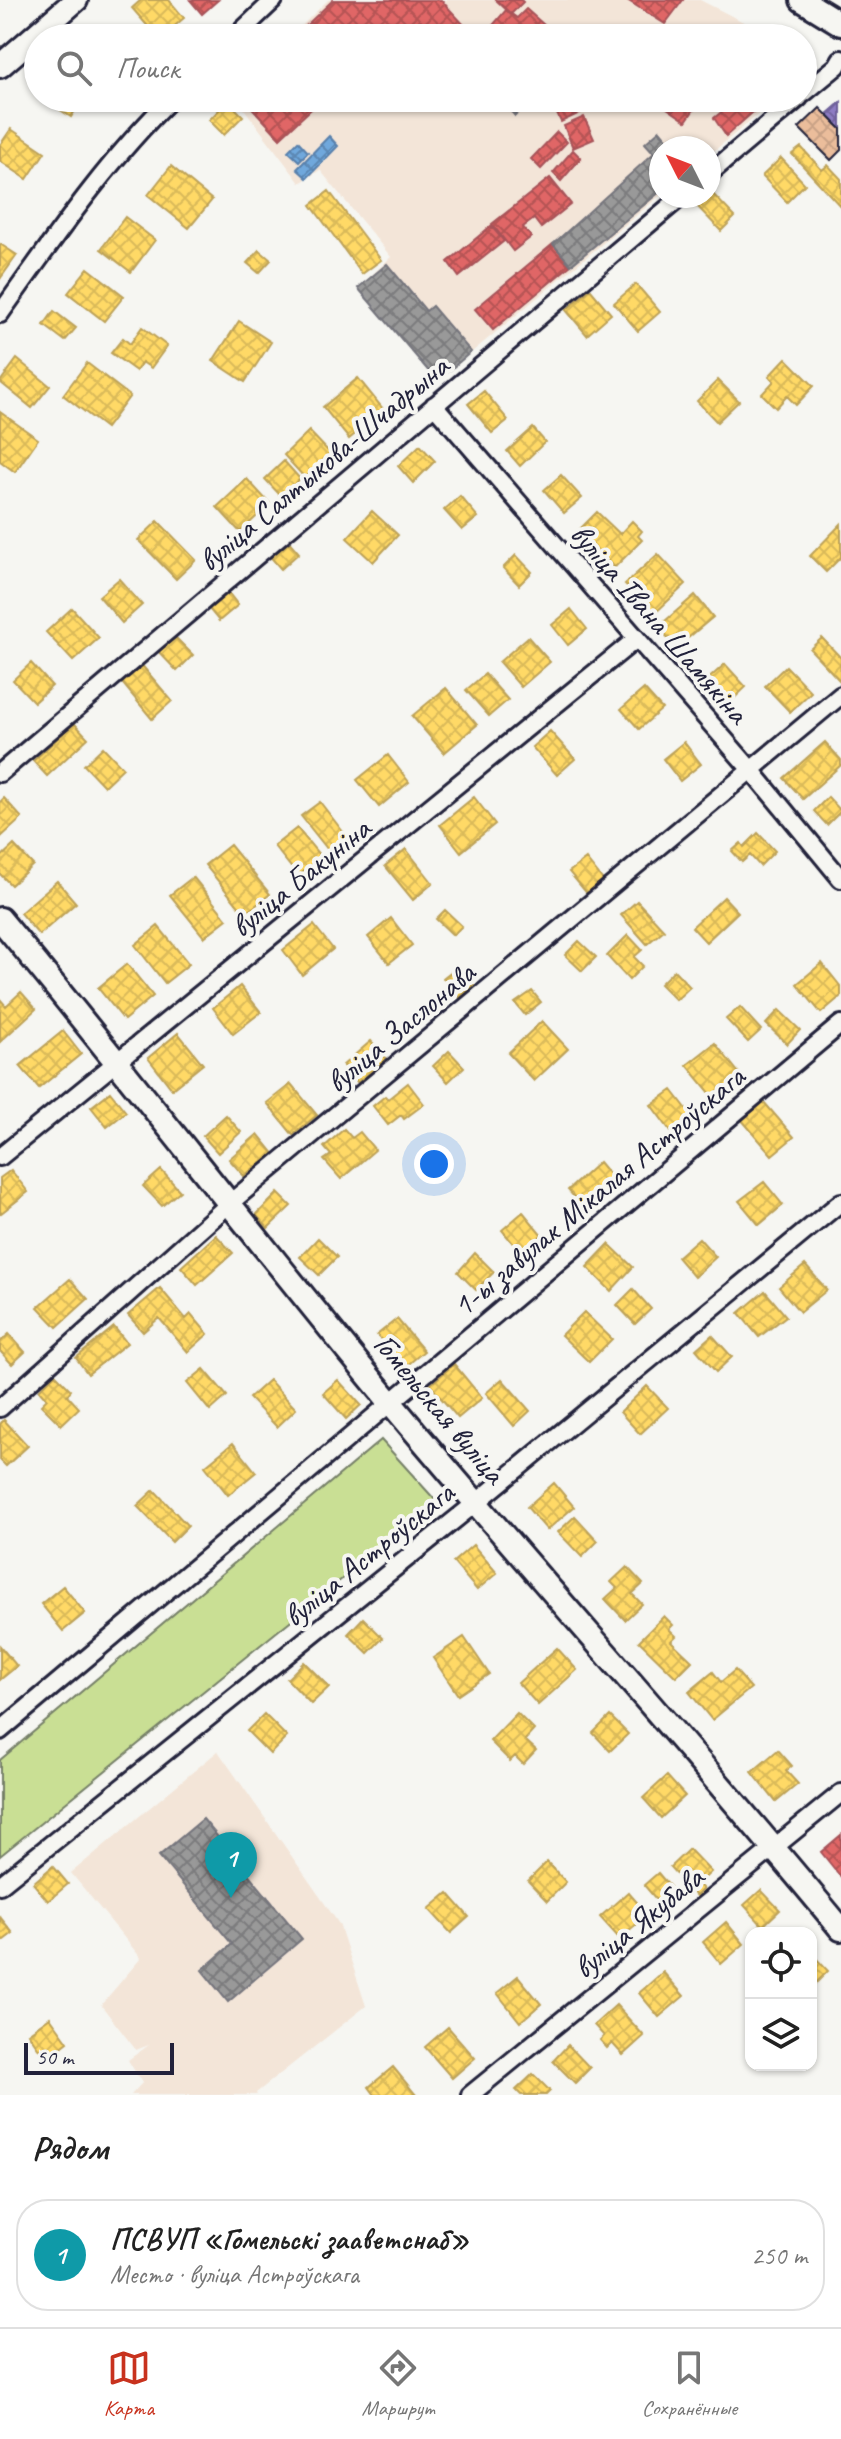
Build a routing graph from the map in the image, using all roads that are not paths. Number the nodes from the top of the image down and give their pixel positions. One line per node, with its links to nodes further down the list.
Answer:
1 (76, 0): 4 (street)
2 (274, 0): 5 (street)
3 (802, 0): 6 (street)
4 (48, 24)
5 (249, 24)
6 (841, 24)
7 (24, 45): 9 (street)
8 (841, 59): 10 (street)
9 (0, 66)
10 (817, 81)
11 (157, 112): 15 (street)
12 (782, 112): 13 (street)
13 (721, 164)
14 (668, 208): 16 (street, вуліца Салтыкова-Шчадрына)
15 (0, 314)
16 (434, 405): 17 (street, вуліца Івана Шамякіна); 20 (street, вуліца Салтыкова-Шчадрына)
17 (635, 640): 19 (street, вуліца Івана Шамякіна); 24 (street, вуліца Бакуніна)
18 (841, 695): 19 (street, вуліца Заслонава)
19 (752, 771): 21 (street, вуліца Івана Шамякіна); 27 (street, вуліца Заслонава)
20 (0, 773)
21 (841, 879)
22 (0, 919): 24 (street, Гомельская вуліца)
23 (841, 1024): 28 (street, 1-ы завулак Мікалая Астроўскага)
24 (118, 1061): 25 (street, вуліца Бакуніна); 27 (street, Гомельская вуліца)
25 (0, 1157)
26 (841, 1202): 30 (street, вуліца Астроўскага)
27 (230, 1203): 28 (street, Гомельская вуліца); 29 (street, вуліца Заслонава)
28 (390, 1402): 30 (street, Гомельская вуліца); 31 (street)
29 (0, 1408)
30 (477, 1502): 33 (street, Гомельская вуліца); 34 (street, вуліца Астроўскага)
31 (0, 1731)
32 (841, 1793): 33 (street, вуліца Якубава)
33 (774, 1847): 35 (street, Гомельская вуліца); 36 (street, вуліца Якубава)
34 (0, 1885)
35 (841, 1929)
36 (470, 2095)

